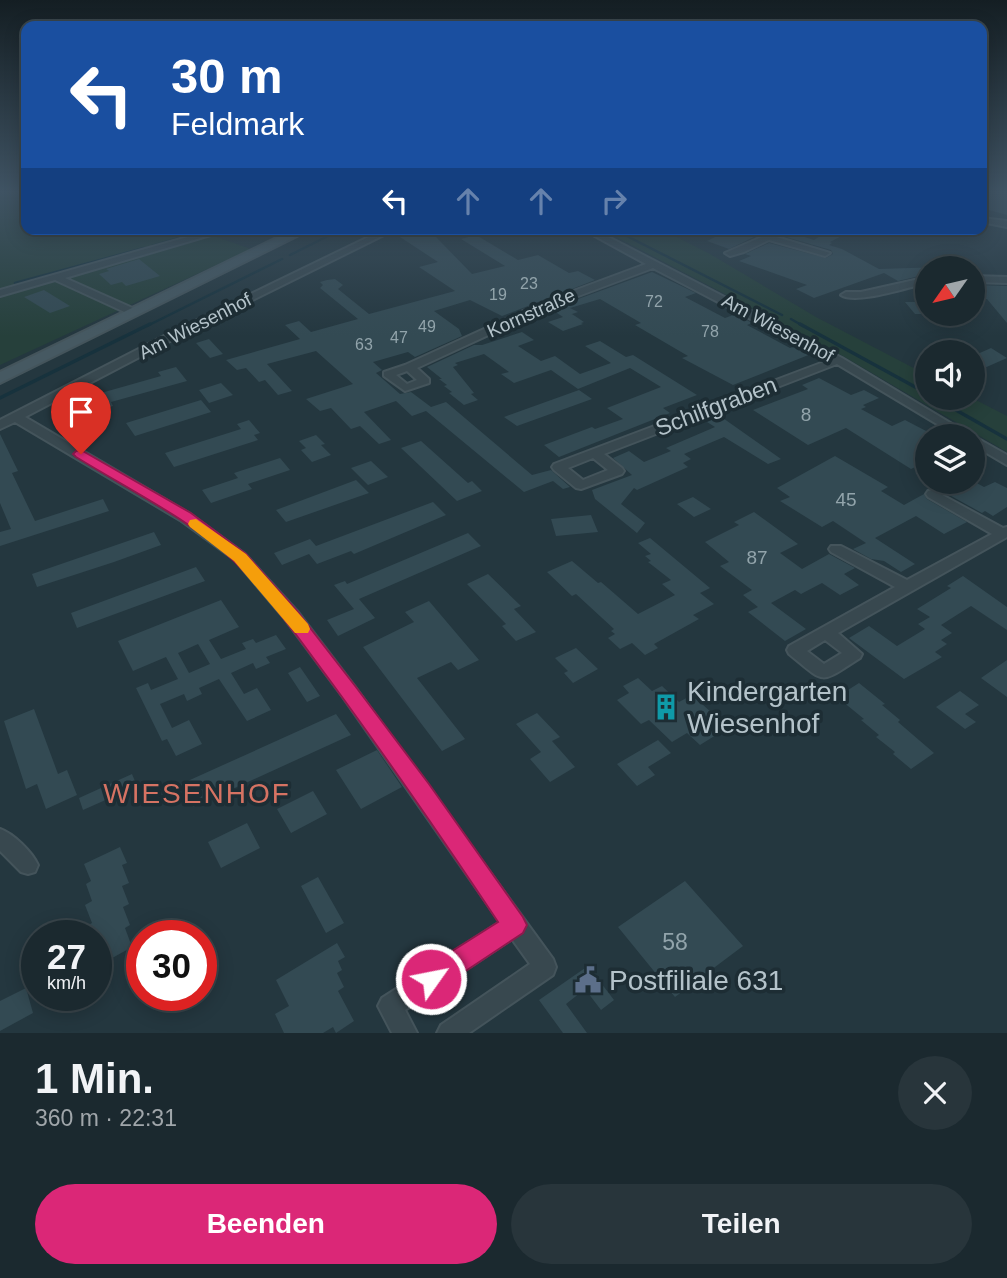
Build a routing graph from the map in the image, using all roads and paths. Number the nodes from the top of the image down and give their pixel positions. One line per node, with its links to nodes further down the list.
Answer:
1 (191, 239): 10 (street)
2 (282, 239): 18 (main road)
3 (371, 239): 22 (street, Am Wiesenhof)
4 (606, 239): 9 (street, Am Wiesenhof)
5 (756, 239): 7 (street)
6 (786, 239): 8 (street)
7 (730, 253)
8 (825, 253)
9 (655, 264): 19 (street, Am Wiesenhof); 20 (street, Kornstraße)
10 (56, 277): 15 (street); 18 (street)
11 (985, 279): 12 (street)
12 (1007, 280)
13 (0, 283): 15 (street)
14 (915, 283): 17 (street)
15 (14, 289): 16 (street)
16 (0, 293)
17 (846, 295)
18 (132, 312): 21 (main road)
19 (838, 360): 23 (street, Am Wiesenhof); 26 (street, Schilfgraben)
20 (409, 367)
21 (0, 378)
22 (16, 417): 24 (street, Am Wiesenhof); 35 (street)
23 (946, 424)
24 (0, 425)
25 (985, 447): 27 (street)
26 (595, 453)
27 (1007, 461)
28 (933, 494): 29 (street)
29 (1005, 533): 31 (street)
30 (836, 549): 31 (street)
31 (907, 587): 32 (street)
32 (826, 632)
33 (0, 838): 34 (street)
34 (28, 865)
35 (514, 925): 36 (street); 37 (street)
36 (405, 1033)
37 (449, 1033)

